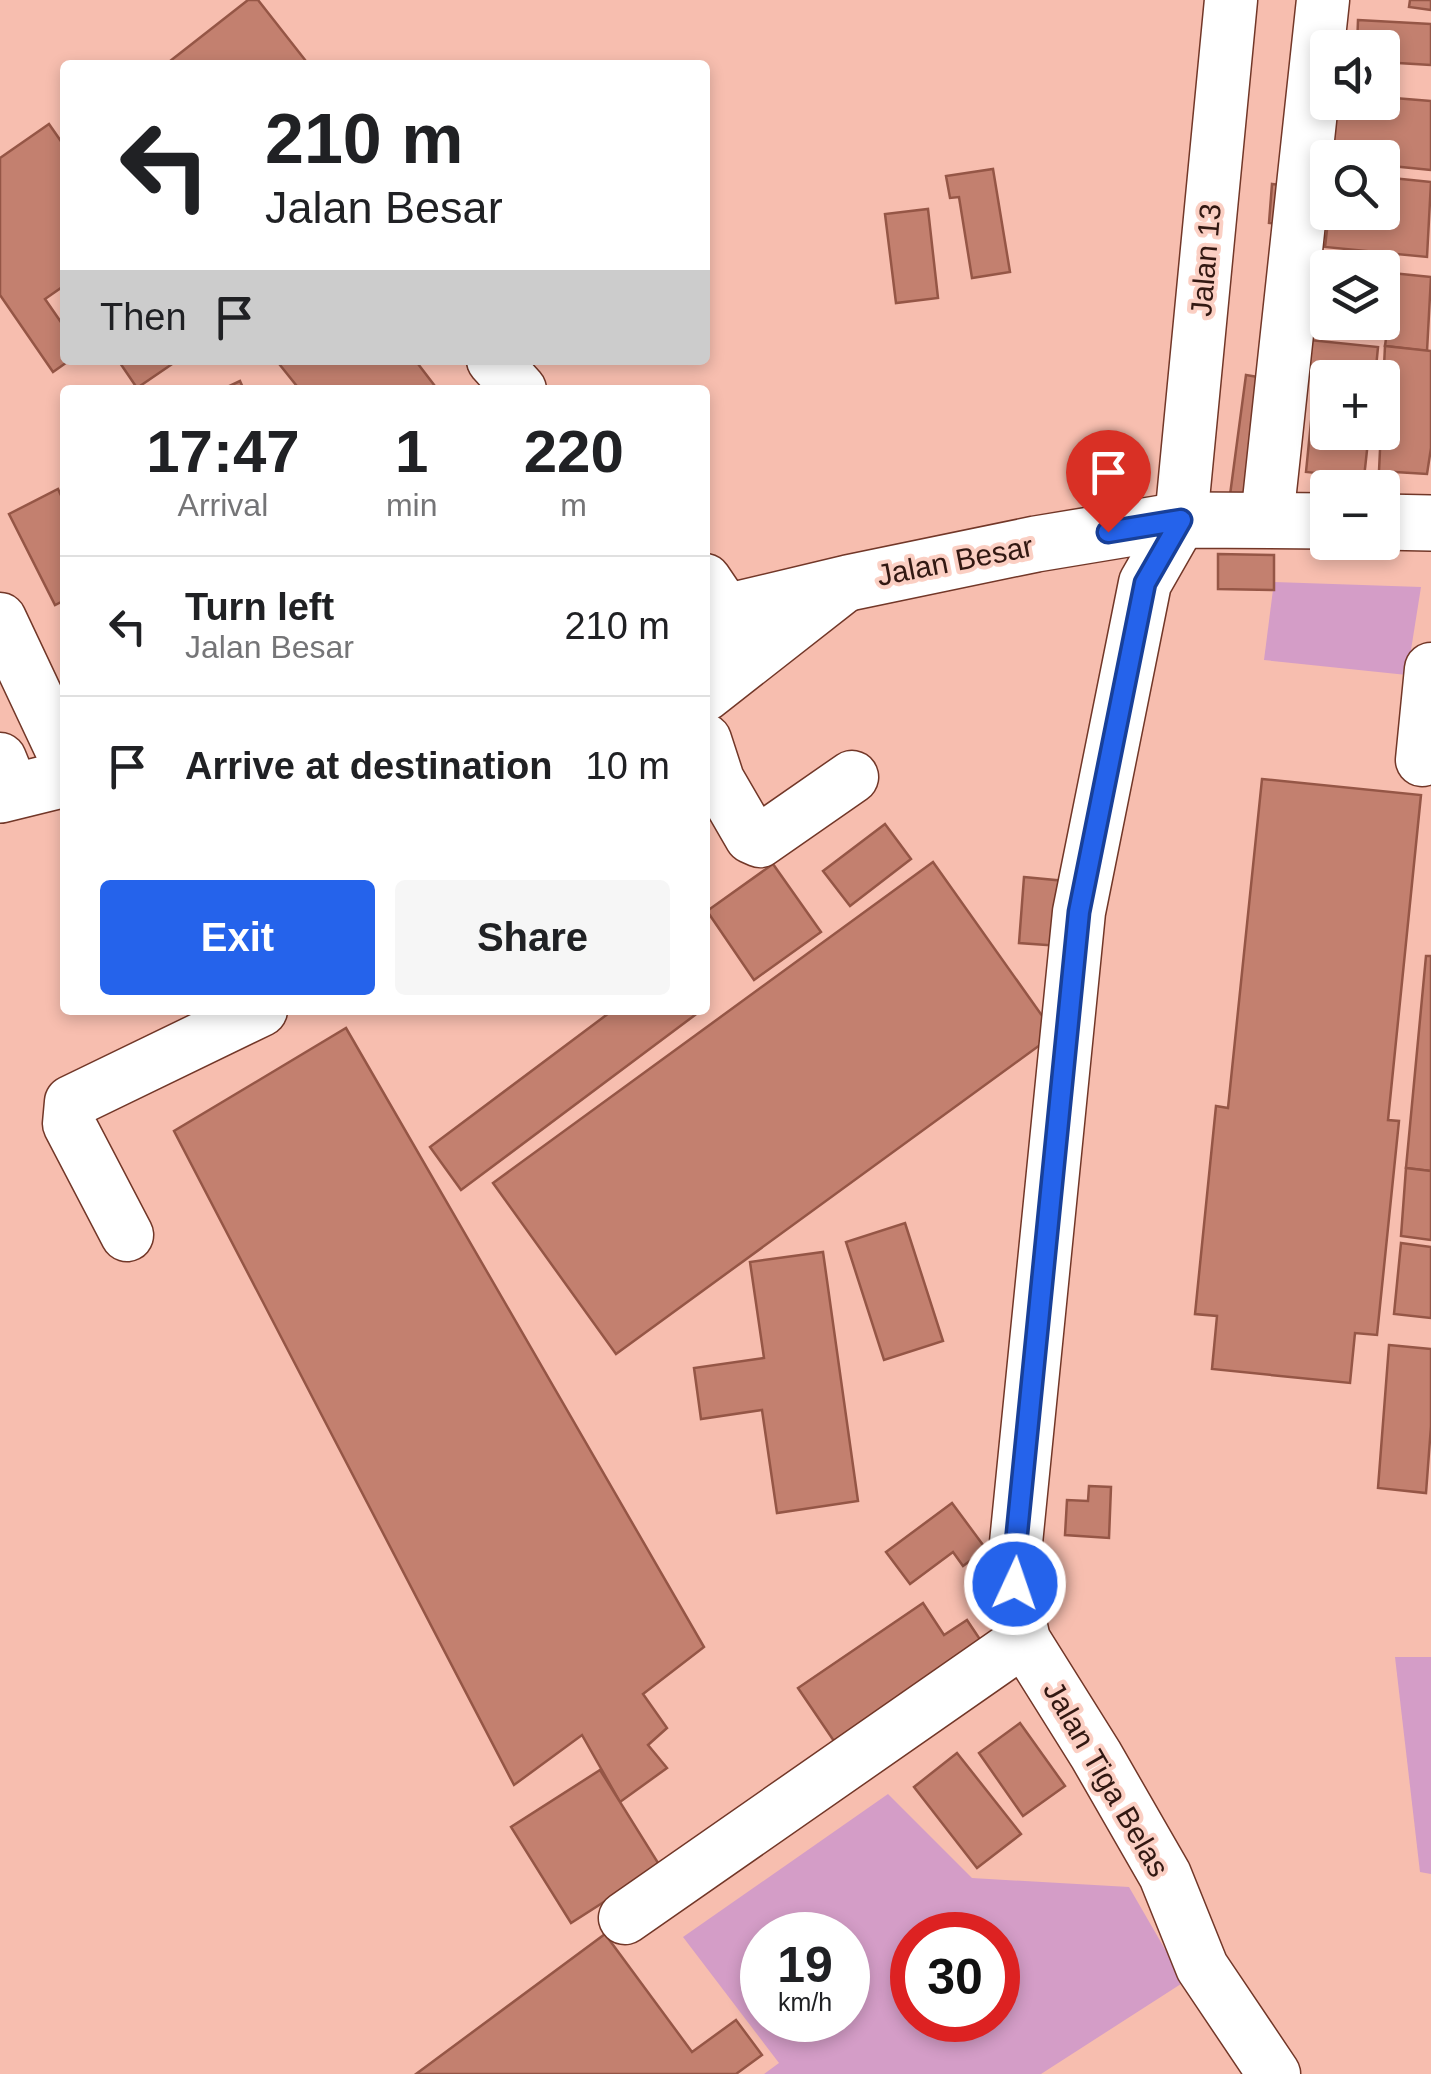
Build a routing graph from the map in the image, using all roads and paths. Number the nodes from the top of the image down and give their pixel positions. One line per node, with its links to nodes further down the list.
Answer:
1 (1231, 0): 6 (street, Jalan 13)
2 (1323, 0): 5 (street)
3 (498, 365): 4 (street)
4 (516, 385)
5 (1267, 519): 6 (main road, Jalan Besar); 7 (main road, Jalan Besar)
6 (1181, 520): 10 (main road, Jalan Besar); 22 (street, Jalan Tiga Belas)
7 (1310, 520)
8 (1400, 522): 9 (main road)
9 (1431, 523)
10 (848, 583): 11 (main road, Jalan Besar); 15 (street)
11 (712, 603): 13 (street)
12 (0, 619): 17 (street)
13 (710, 640)
14 (1431, 669): 18 (street)
15 (710, 709)
16 (710, 735): 19 (street)
17 (60, 745)
18 (1422, 760)
19 (852, 776)
20 (251, 1015): 21 (street)
21 (128, 1234)
22 (1024, 1640): 23 (street); 24 (street, Jalan Tiga Belas)
23 (625, 1918)
24 (1274, 2074)

